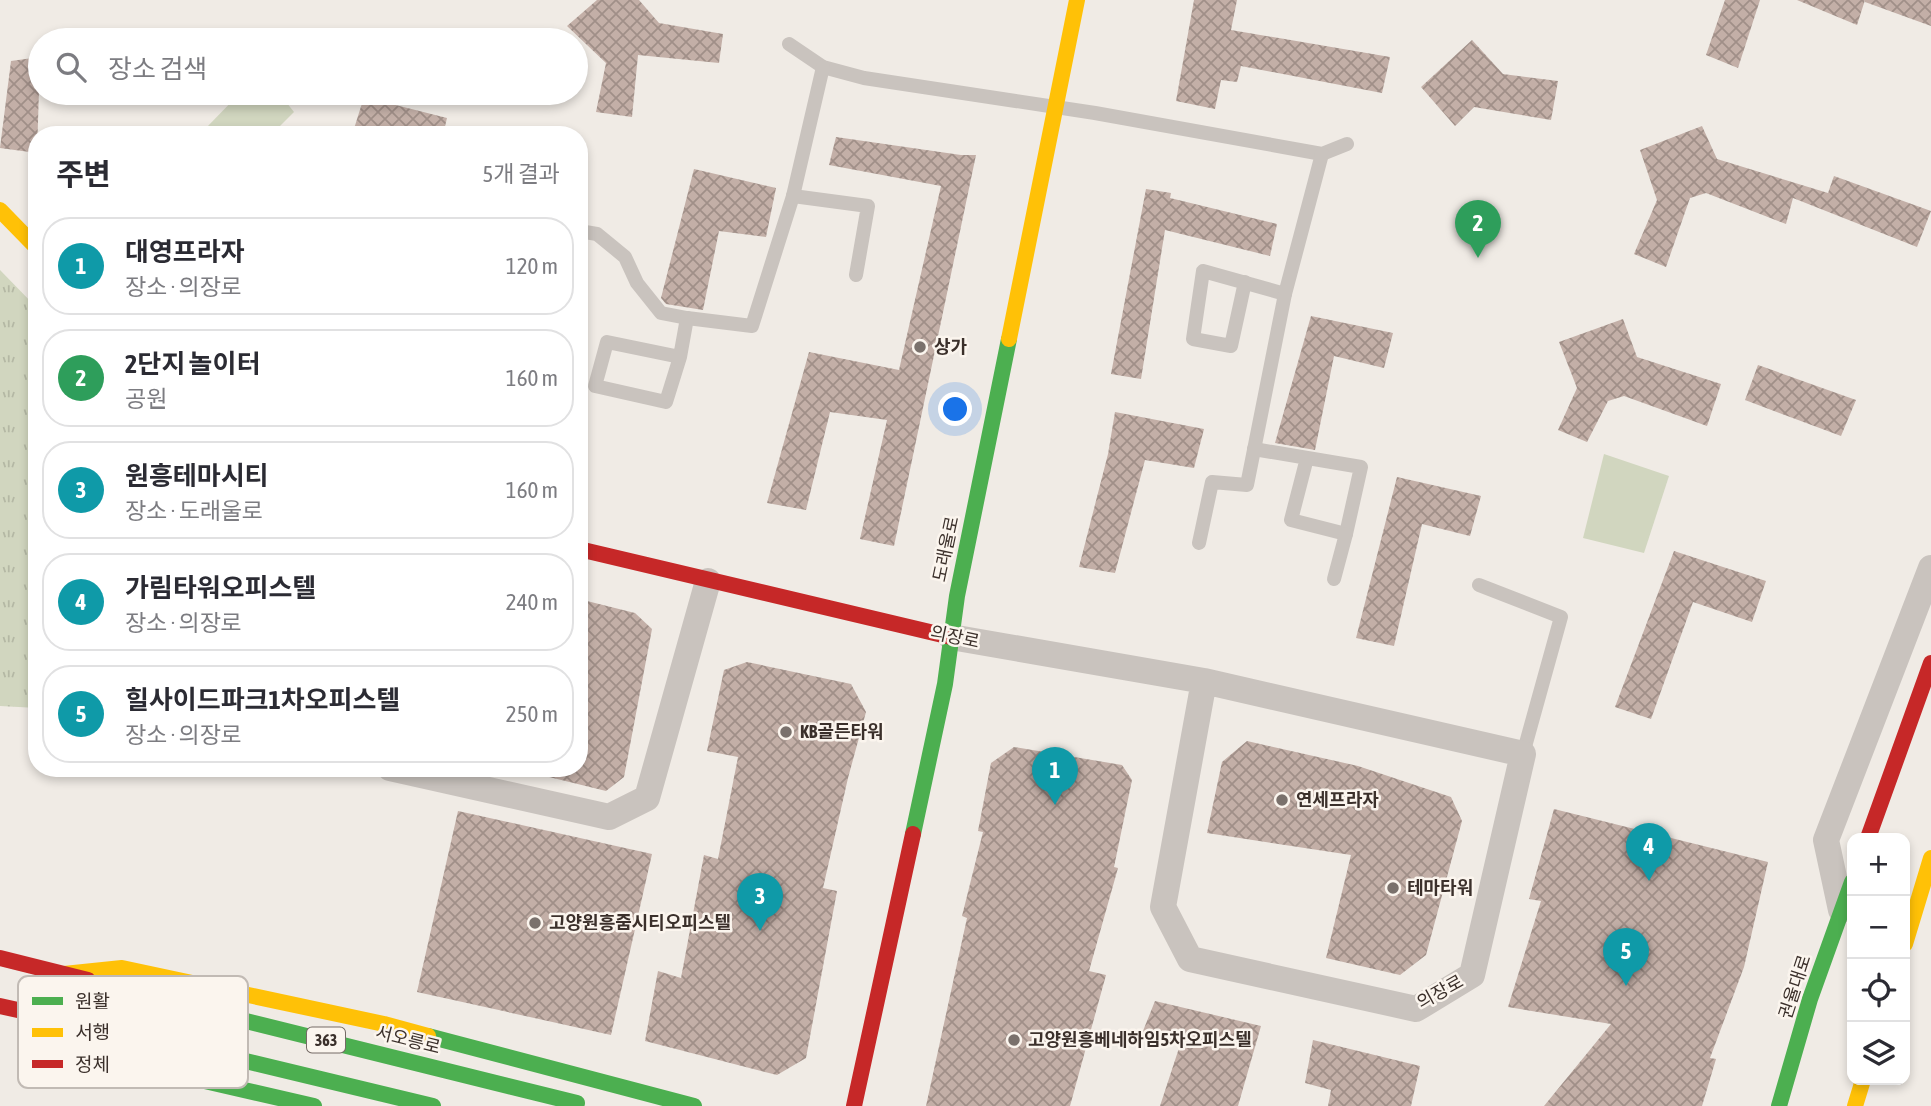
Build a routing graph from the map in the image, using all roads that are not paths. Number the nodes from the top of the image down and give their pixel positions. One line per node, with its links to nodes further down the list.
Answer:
1 (1077, 0): 4 (main road, 도래울로)
2 (789, 44): 3 (lane)
3 (823, 67): 4 (lane); 7 (lane)
4 (1057, 107): 6 (lane); 25 (main road, 도래울로)
5 (1347, 144): 6 (lane)
6 (1322, 154): 13 (lane)
7 (793, 196): 11 (lane); 14 (lane)
8 (0, 209): 10 (main road)
9 (588, 232): 14 (lane)
10 (28, 239)
11 (856, 275)
12 (1245, 282): 12 (lane); 13 (lane)
13 (1285, 294): 16 (lane)
14 (687, 318): 15 (lane)
15 (680, 357): 15 (lane)
16 (1254, 449): 17 (lane); 19 (lane)
17 (1307, 458): 18 (lane); 18 (lane)
18 (1346, 534): 22 (lane)
19 (1199, 543)
20 (588, 550): 23 (main road, 의장로)
21 (1931, 568): 33 (street)
22 (1334, 579)
23 (708, 581): 25 (main road, 의장로); 29 (street)
24 (1479, 585): 28 (lane)
25 (951, 636): 27 (street, 의장로); 50 (main road, 도래울로)
26 (1929, 677): 30 (main road)
27 (1203, 681): 28 (street, 의장로); 28 (street, 의장로)
28 (1523, 754)
29 (430, 777)
30 (1870, 833)
31 (1931, 858): 34 (main road)
32 (1847, 896): 33 (main road, 권율대로)
33 (1841, 913): 51 (main road, 권율대로)
34 (1910, 927)
35 (0, 958): 36 (main road)
36 (59, 972): 37 (main road); 38 (main road)
37 (74, 976)
38 (160, 976)
39 (248, 994): 49 (main road)
40 (0, 1006): 41 (main road, 363)
41 (18, 1010)
42 (248, 1021): 48 (main road, 서오릉로 / 363)
43 (248, 1061): 47 (main road, 363)
44 (1862, 1085): 52 (main road)
45 (235, 1088): 46 (main road)
46 (314, 1106)
47 (433, 1106)
48 (589, 1106)
49 (694, 1106)
50 (854, 1106)
51 (1779, 1106)
52 (1856, 1106)

